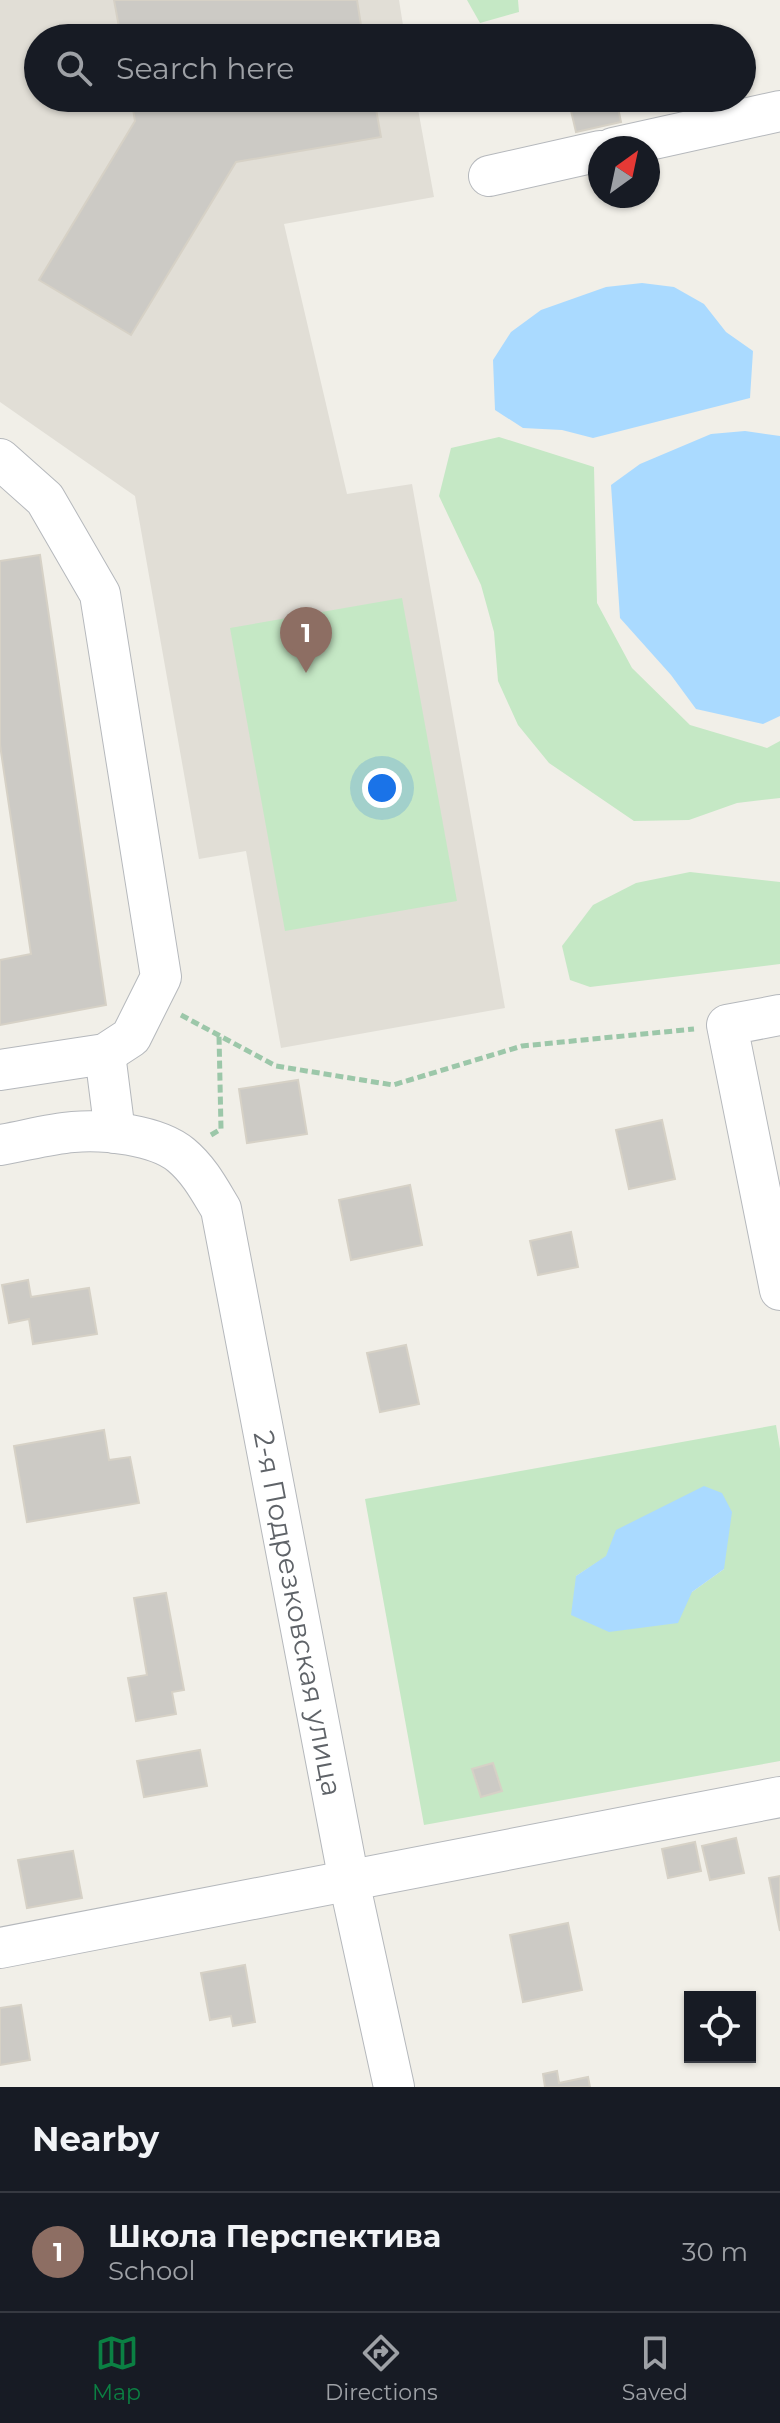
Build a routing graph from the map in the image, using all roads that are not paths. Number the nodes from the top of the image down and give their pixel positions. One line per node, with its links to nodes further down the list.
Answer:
1 (780, 111): 2 (street)
2 (660, 138)
3 (588, 154): 4 (street)
4 (489, 176)
5 (0, 459): 7 (street)
6 (780, 1015): 11 (street)
7 (105, 1054): 8 (street); 9 (street)
8 (0, 1070)
9 (115, 1133): 10 (street); 13 (street, 2-я Подрезковская улица)
10 (0, 1145)
11 (780, 1290)
12 (780, 1797): 13 (street)
13 (349, 1881): 14 (street); 15 (street, 2-я Подрезковская улица)
14 (0, 1948)
15 (394, 2087)

